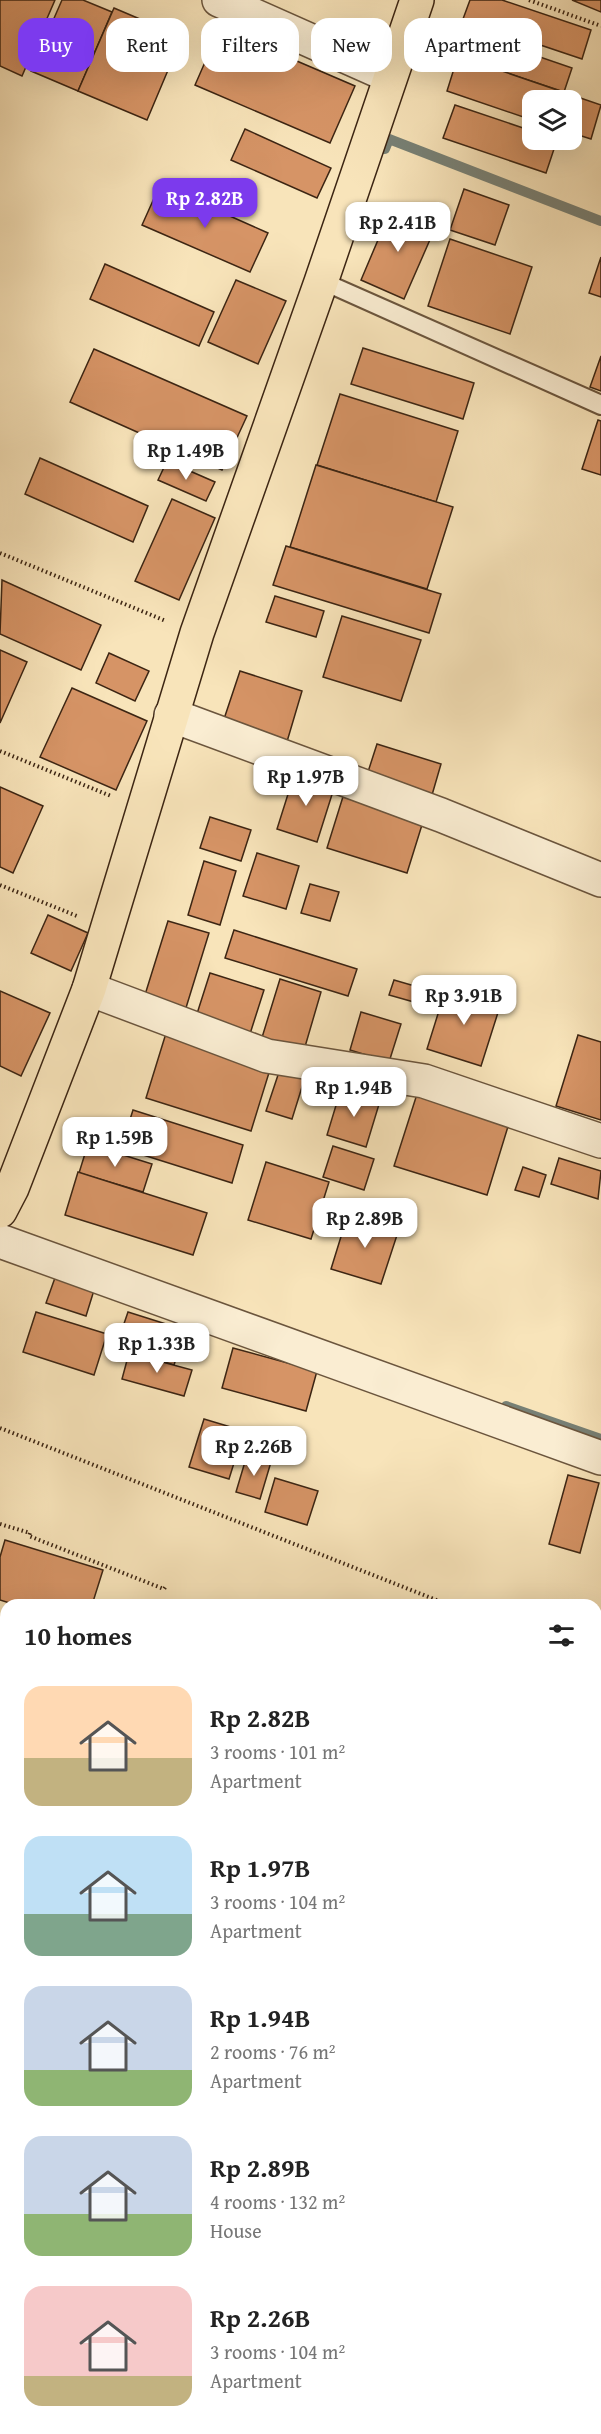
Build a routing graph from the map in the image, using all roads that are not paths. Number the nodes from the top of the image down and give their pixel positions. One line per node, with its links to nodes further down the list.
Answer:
1 (219, 0): 3 (street)
2 (417, 0): 3 (main road)
3 (390, 76): 4 (main road)
4 (321, 282): 5 (lane); 6 (main road)
5 (601, 405)
6 (171, 715): 7 (street); 8 (main road)
7 (601, 880)
8 (88, 989): 9 (street); 10 (main road)
9 (601, 1141)
10 (4, 1194)
11 (0, 1241): 12 (street)
12 (601, 1458)

